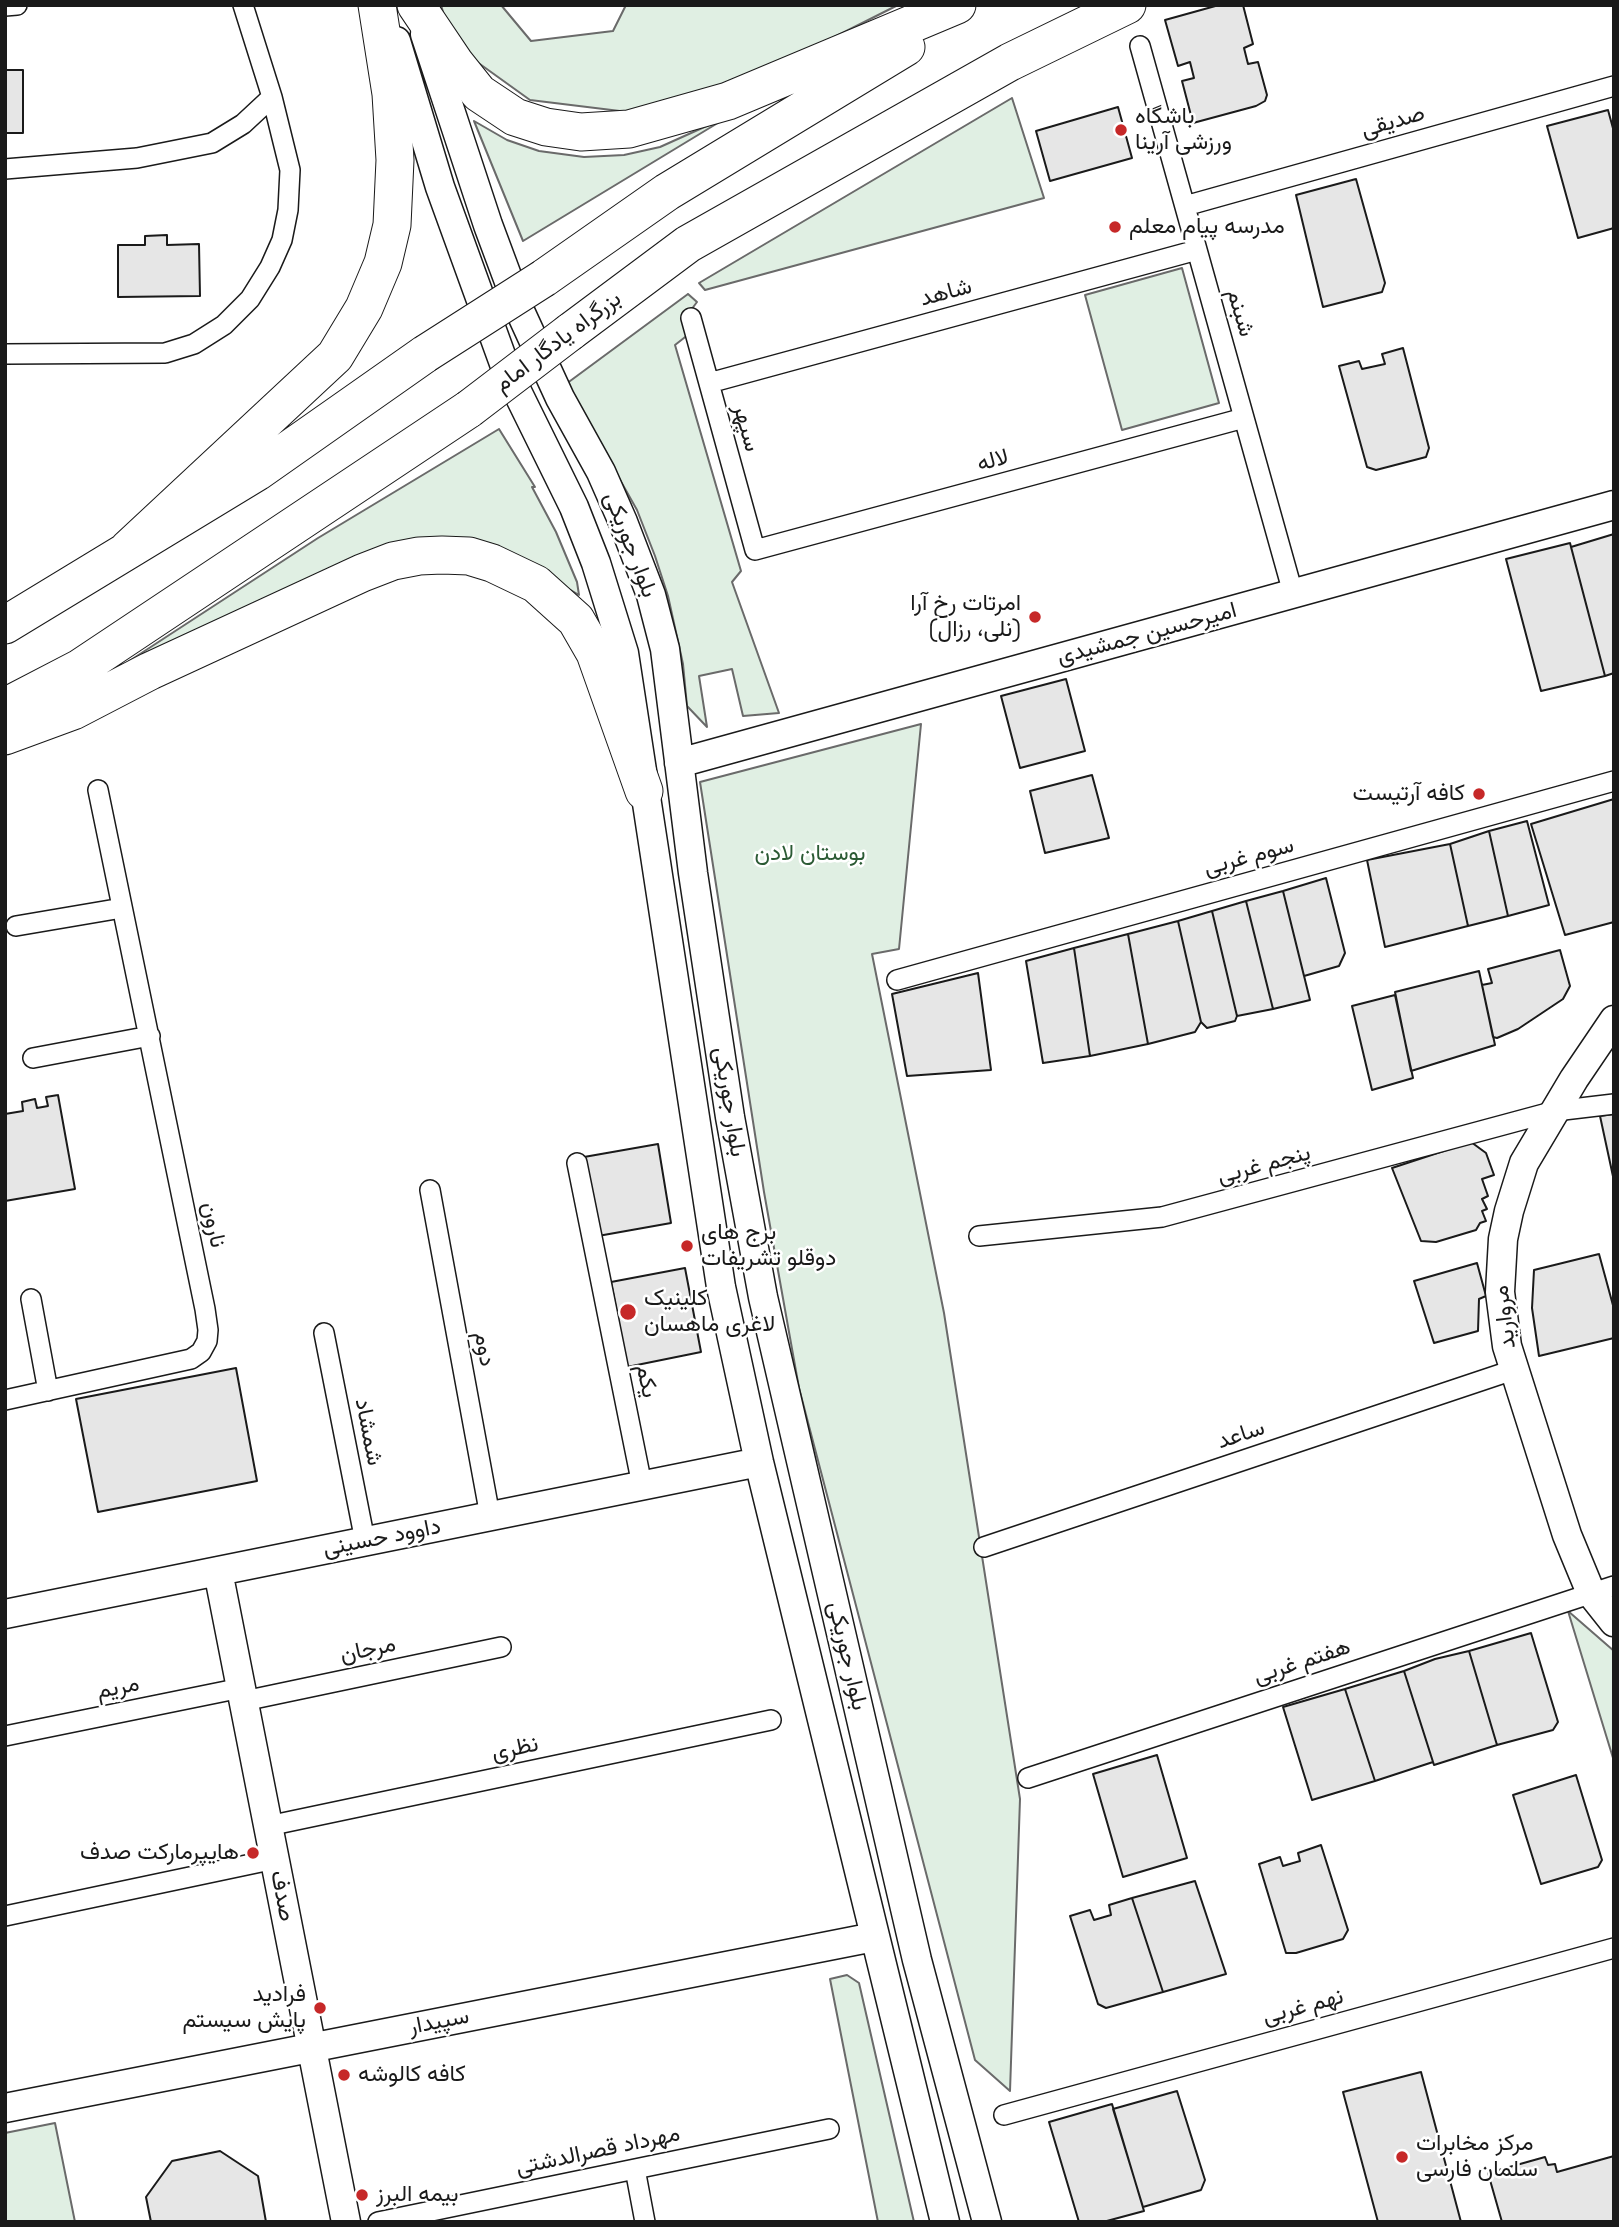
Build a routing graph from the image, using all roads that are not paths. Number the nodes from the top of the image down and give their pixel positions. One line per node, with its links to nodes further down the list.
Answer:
1 (17, 5): 9 (street)
2 (243, 5): 12 (street)
3 (377, 5): 21 (highway)
4 (385, 5): 30 (main road, بلوار جوریکی)
5 (416, 5): 6 (highway); 27 (main road, بلوار جوریکی)
6 (957, 5)
7 (976, 5): 21 (highway, bridge)
8 (1127, 5): 25 (highway, بزرگراه یادگار امام, bridge)
9 (5, 6)
10 (1140, 46): 14 (street, شبنم)
11 (1614, 86): 14 (street, صدیقی)
12 (272, 97): 13 (street); 17 (street)
13 (5, 169)
14 (1185, 206): 15 (street, شبنم)
15 (1197, 250): 18 (street, شاهد); 19 (street, شبنم)
16 (691, 318): 18 (street, سپهر)
17 (5, 354)
18 (709, 383): 22 (street, سپهر)
19 (1244, 418): 22 (street, لاله); 23 (street, شبنم)
20 (1614, 505): 23 (main road, امیرحسین جمشیدی)
21 (128, 549): 24 (highway)
22 (755, 550)
23 (1293, 593): 27 (main road, امیرحسین جمشیدی)
24 (5, 625)
25 (5, 707)
26 (5, 736): 30 (highway)
27 (679, 763): 43 (main road, بلوار جوریکی)
28 (1614, 782): 33 (street, سوم غربی)
29 (97, 790): 31 (street, نارون)
30 (644, 791): 42 (main road, بلوار جوریکی)
31 (122, 908): 32 (street); 35 (street, نارون)
32 (16, 926)
33 (897, 980)
34 (1614, 1020): 38 (main road, مروارید)
35 (149, 1036): 36 (street); 47 (street, نارون)
36 (33, 1058)
37 (1614, 1104): 38 (street, پنجم غربی)
38 (1555, 1111): 41 (street, پنجم غربی); 46 (main road, مروارید)
39 (577, 1163): 50 (street, یکم)
40 (430, 1190): 51 (street, دوم)
41 (979, 1236)
42 (721, 1287): 43 (main road); 49 (main road, بلوار جوریکی)
43 (763, 1297): 77 (main road, بلوار جوریکی)
44 (31, 1299): 47 (street)
45 (324, 1333): 52 (street, شمشاد)
46 (1513, 1370): 53 (street, ساعد); 55 (main road, مروارید)
47 (48, 1391): 48 (street, نارون)
48 (5, 1400)
49 (759, 1462): 50 (main road, داوود حسینی); 66 (main road, بلوار جوریکی)
50 (642, 1485): 51 (main road, داوود حسینی)
51 (490, 1516): 52 (main road, داوود حسینی)
52 (365, 1541): 54 (main road, داوود حسینی)
53 (984, 1547)
54 (218, 1571): 56 (main road, داوود حسینی); 59 (main road, صدف)
55 (1602, 1589): 57 (main road, مروارید); 62 (street, هفتم غربی)
56 (5, 1614)
57 (1614, 1622)
58 (502, 1647): 59 (street, مرجان)
59 (242, 1694): 61 (street, مریم); 63 (main road, صدف)
60 (771, 1720): 63 (street, نظری)
61 (5, 1736)
62 (1028, 1778)
63 (268, 1826): 64 (main road, صدف)
64 (275, 1859): 65 (street); 68 (main road, صدف)
65 (5, 1916)
66 (874, 1937): 68 (main road, سپیدار); 76 (main road, بلوار جوریکی)
67 (1614, 1948): 70 (street, نهم غربی)
68 (312, 2048): 69 (main road, سپیدار); 73 (main road, صدف)
69 (6, 2104)
70 (1004, 2115)
71 (829, 2129): 72 (street, مهرداد قصرالدشتی)
72 (635, 2169): 74 (street, مهرداد قصرالدشتی); 75 (street)
73 (346, 2222)
74 (378, 2222)
75 (645, 2222)
76 (945, 2222)
77 (987, 2222)

